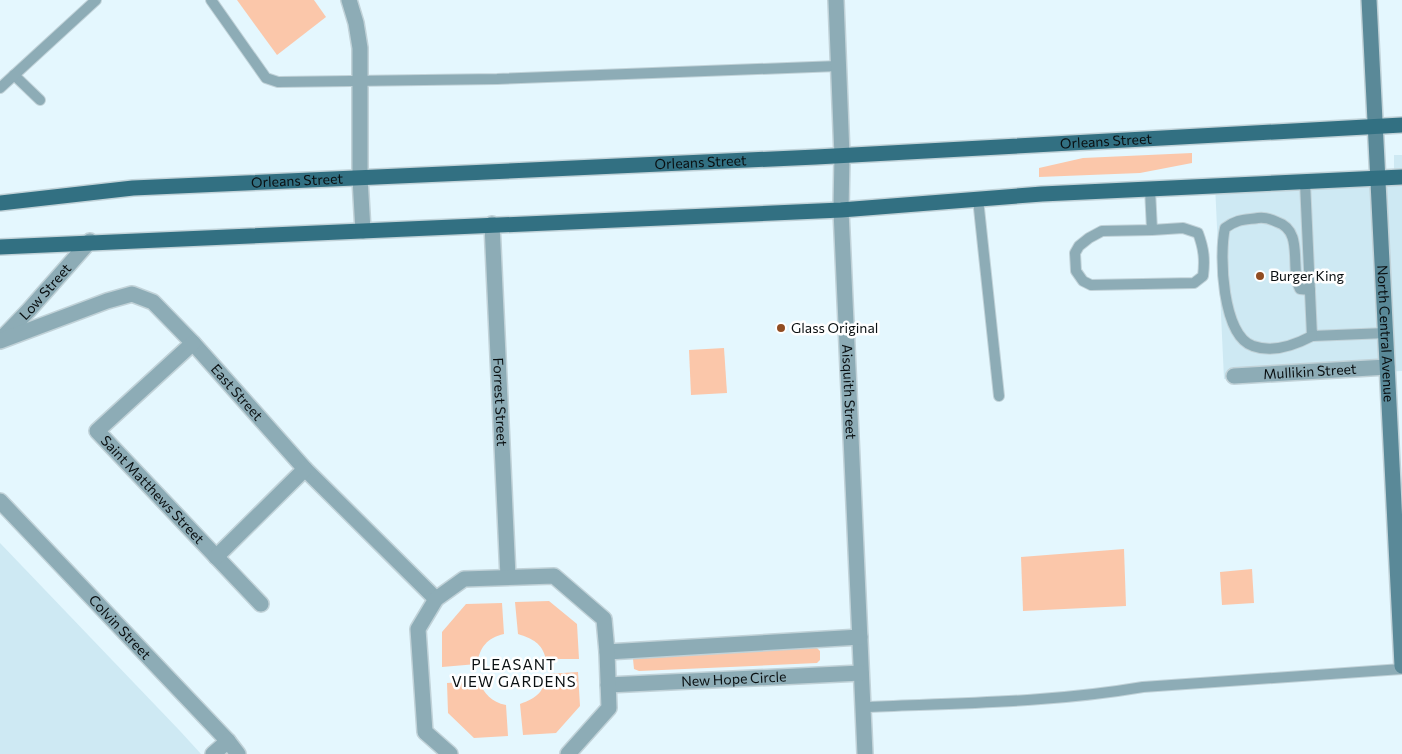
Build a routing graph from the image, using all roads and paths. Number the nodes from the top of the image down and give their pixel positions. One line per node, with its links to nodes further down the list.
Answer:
1 (96, 0): 7 (lane)
2 (211, 0): 8 (lane)
3 (349, 0): 8 (street)
4 (836, 0): 6 (street, Aisquith Street)
5 (1369, 0): 12 (main road, North Central Avenue)
6 (838, 66): 8 (lane); 13 (street, Aisquith Street)
7 (14, 75): 9 (lane); 10 (lane)
8 (360, 81): 15 (street)
9 (0, 88)
10 (40, 100)
11 (1402, 125): 12 (main road, Orleans Street)
12 (1375, 126): 13 (main road, Orleans Street); 16 (main road, North Central Avenue)
13 (842, 156): 15 (main road, Orleans Street); 21 (street, Aisquith Street)
14 (1402, 177): 16 (main road)
15 (360, 178): 20 (main road, Orleans Street); 24 (street)
16 (1378, 179): 17 (main road); 28 (main road, North Central Avenue)
17 (1305, 182): 18 (main road); 27 (lane)
18 (1150, 190): 19 (main road); 23 (lane)
19 (978, 199): 21 (main road); 34 (lane)
20 (0, 203)
21 (841, 210): 22 (main road); 42 (street, Aisquith Street)
22 (492, 224): 24 (main road); 39 (street, Forrest Street)
23 (1152, 230): 23 (lane)
24 (363, 231): 25 (main road)
25 (90, 242): 26 (main road); 30 (street, Low Street)
26 (0, 246)
27 (1310, 290): 29 (lane); 29 (lane)
28 (1386, 332): 29 (lane); 32 (main road, North Central Avenue)
29 (1312, 336)
30 (0, 340): 31 (street, East Street)
31 (192, 343): 35 (street, East Street); 38 (street, Saint Matthews Street)
32 (1387, 367): 33 (street, Mullikin Street); 37 (main road, North Central Avenue)
33 (1234, 376)
34 (999, 396)
35 (305, 469): 38 (street, Saint Matthews Street); 40 (street, East Street)
36 (0, 501): 48 (street, Colvin Street)
37 (1399, 537): 44 (main road, North Central Avenue)
38 (216, 557): 41 (street, Saint Matthews Street)
39 (508, 577): 40 (street); 43 (street)
40 (436, 599): 51 (street)
41 (261, 604)
42 (860, 637): 43 (street); 45 (street, Aisquith Street)
43 (608, 652): 46 (street)
44 (1402, 668): 47 (lane)
45 (861, 673): 46 (street, New Hope Circle); 47 (street, Aisquith Street)
46 (608, 685): 52 (street)
47 (863, 707): 53 (street, Aisquith Street)
48 (228, 741): 49 (street); 50 (street, Colvin Street)
49 (213, 754)
50 (238, 754)
51 (450, 754)
52 (568, 754)
53 (865, 754)

